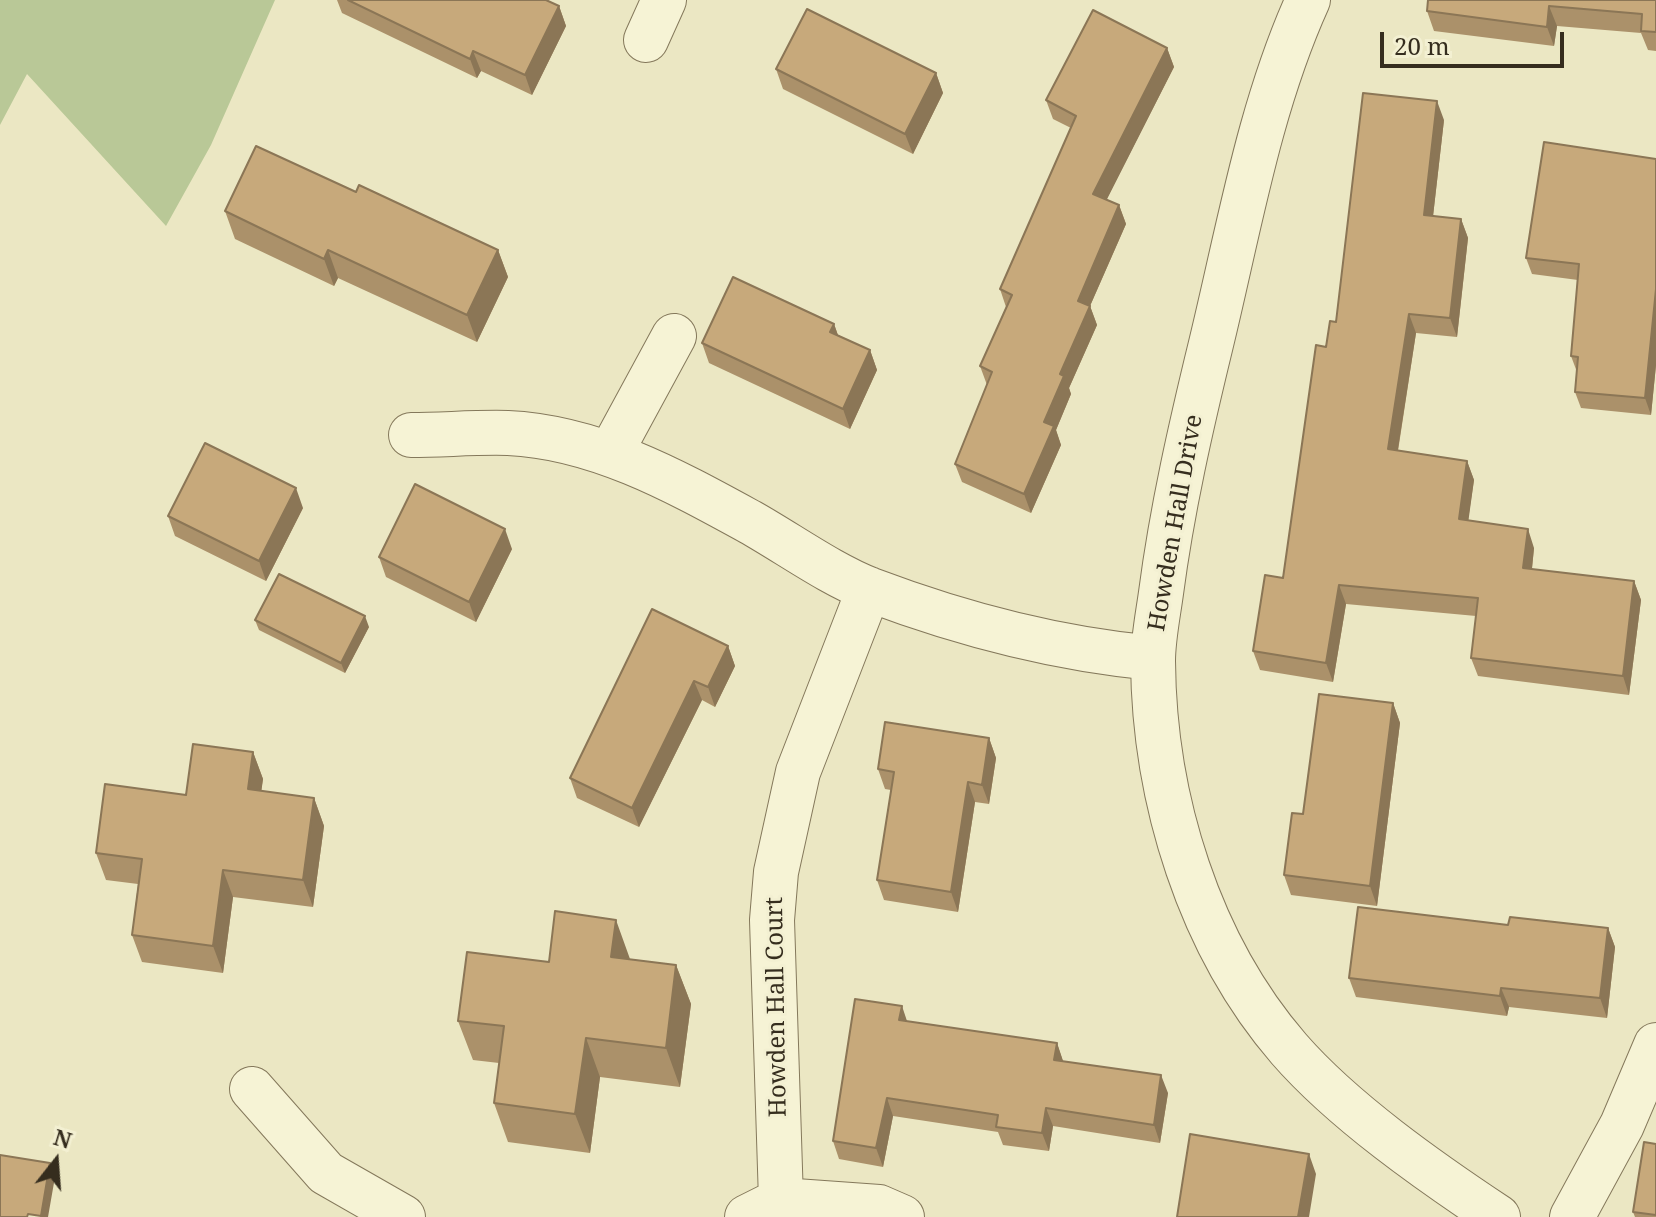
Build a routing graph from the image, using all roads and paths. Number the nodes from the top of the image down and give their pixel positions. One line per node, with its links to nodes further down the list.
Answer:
1 (664, 0): 3 (street)
2 (1308, 0): 8 (street, Howden Hall Drive)
3 (646, 40)
4 (674, 336): 6 (street)
5 (411, 435): 6 (street)
6 (610, 454): 7 (street)
7 (869, 589): 8 (street); 11 (street, Howden Hall Court)
8 (1153, 658): 14 (street, Howden Hall Drive)
9 (1656, 1045): 15 (street)
10 (252, 1089): 12 (street)
11 (764, 1208): 13 (street, Howden Hall Court)
12 (403, 1217)
13 (902, 1217)
14 (1498, 1217)
15 (1572, 1217)

